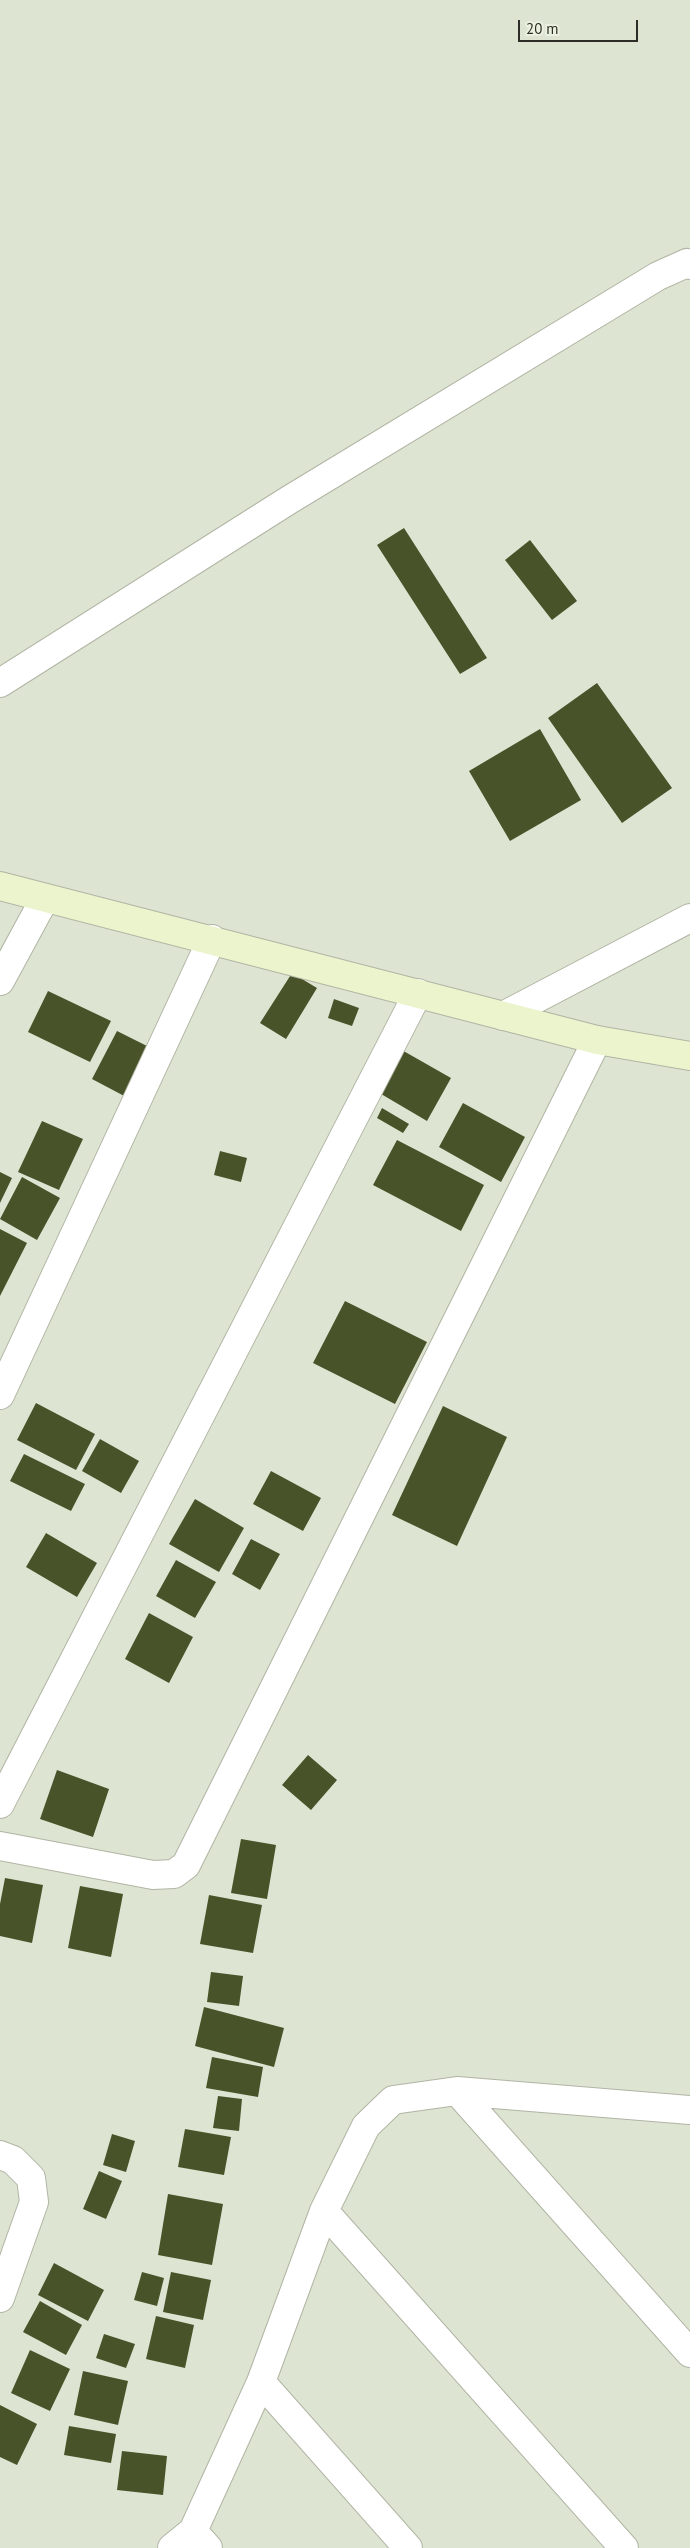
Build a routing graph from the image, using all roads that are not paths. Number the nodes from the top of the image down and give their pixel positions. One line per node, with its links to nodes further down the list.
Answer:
1 (690, 265): 2 (street)
2 (0, 683)
3 (0, 886): 4 (street)
4 (45, 898): 6 (street); 7 (street)
5 (690, 918): 9 (street)
6 (212, 939): 8 (street); 12 (street)
7 (0, 981)
8 (418, 993): 9 (street); 13 (street)
9 (503, 1016): 10 (street)
10 (597, 1040): 11 (street); 14 (street)
11 (690, 1056)
12 (0, 1394)
13 (0, 1804)
14 (0, 1846)
15 (457, 2091): 16 (street); 18 (street); 20 (street)
16 (687, 2113)
17 (0, 2155): 19 (street)
18 (324, 2211): 21 (street); 25 (street)
19 (0, 2298)
20 (690, 2353)
21 (261, 2382): 22 (street); 24 (street)
22 (201, 2539): 23 (street)
23 (172, 2548)
24 (408, 2548)
25 (624, 2548)

